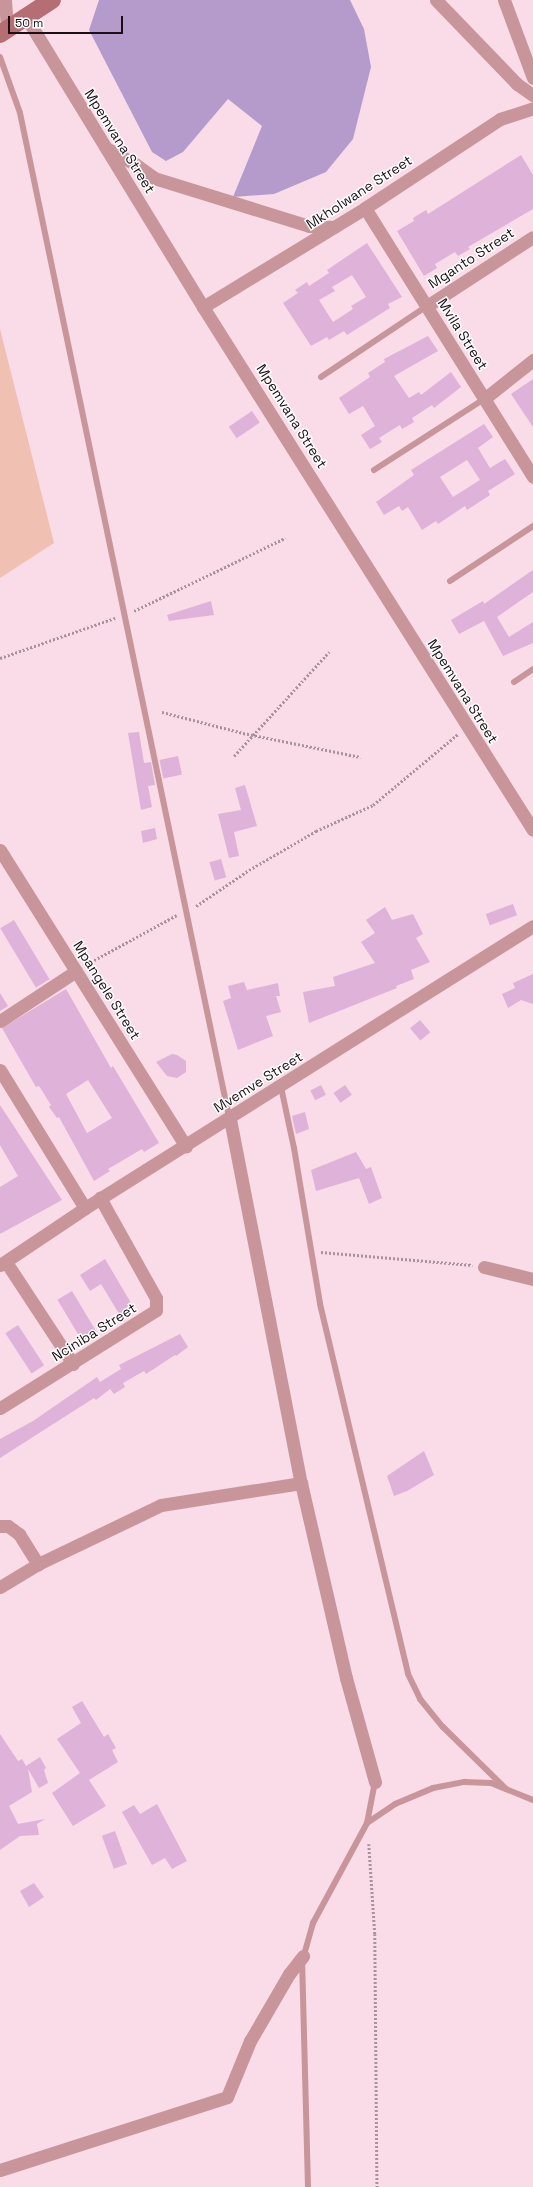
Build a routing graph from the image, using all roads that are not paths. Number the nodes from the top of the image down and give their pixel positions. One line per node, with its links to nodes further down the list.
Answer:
1 (5, 0): 6 (street)
2 (52, 0): 5 (street)
3 (436, 0): 9 (street)
4 (504, 0): 8 (street)
5 (26, 17): 6 (street); 11 (street, Mpemvana Street)
6 (2, 28)
7 (0, 56): 33 (lane)
8 (533, 78)
9 (533, 95)
10 (533, 108): 12 (street, Mkholwane Street)
11 (106, 148): 13 (street); 16 (street, Mpemvana Street)
12 (365, 208): 13 (street, Mkholwane Street); 15 (street, Mvila Street)
13 (334, 227): 16 (street, Mkholwane Street)
14 (533, 237): 15 (street, Mganto Street)
15 (427, 306): 18 (lane); 19 (street, Mvila Street)
16 (203, 307): 26 (street, Mpemvana Street)
17 (533, 360): 19 (street)
18 (322, 376)
19 (484, 399): 20 (lane); 21 (street, Mvila Street)
20 (374, 470)
21 (533, 477)
22 (533, 526): 23 (lane)
23 (450, 581)
24 (533, 670): 25 (lane)
25 (514, 682)
26 (533, 830)
27 (0, 850): 29 (street, Mpangele Street)
28 (533, 926): 32 (street, Mvemve Street)
29 (76, 971): 30 (street); 34 (street, Mpangele Street)
30 (0, 1021)
31 (0, 1070): 36 (street)
32 (281, 1087): 33 (street, Mvemve Street); 47 (lane)
33 (230, 1118): 34 (street, Mvemve Street); 42 (street)
34 (186, 1146): 35 (street, Mvemve Street)
35 (100, 1198): 36 (street, Mvemve Street); 40 (street, Nciniba Street)
36 (85, 1208): 37 (street, Mvemve Street)
37 (3, 1264): 40 (street)
38 (484, 1267): 39 (street)
39 (533, 1279)
40 (73, 1364): 41 (street, Nciniba Street)
41 (0, 1408)
42 (301, 1483): 44 (street); 46 (street)
43 (0, 1526): 44 (street)
44 (38, 1564): 45 (street)
45 (0, 1586)
46 (375, 1782): 49 (lane)
47 (506, 1789): 48 (lane); 49 (lane)
48 (533, 1800)
49 (367, 1823): 50 (lane)
50 (303, 1956): 51 (street); 52 (lane)
51 (0, 2170)
52 (308, 2187)

